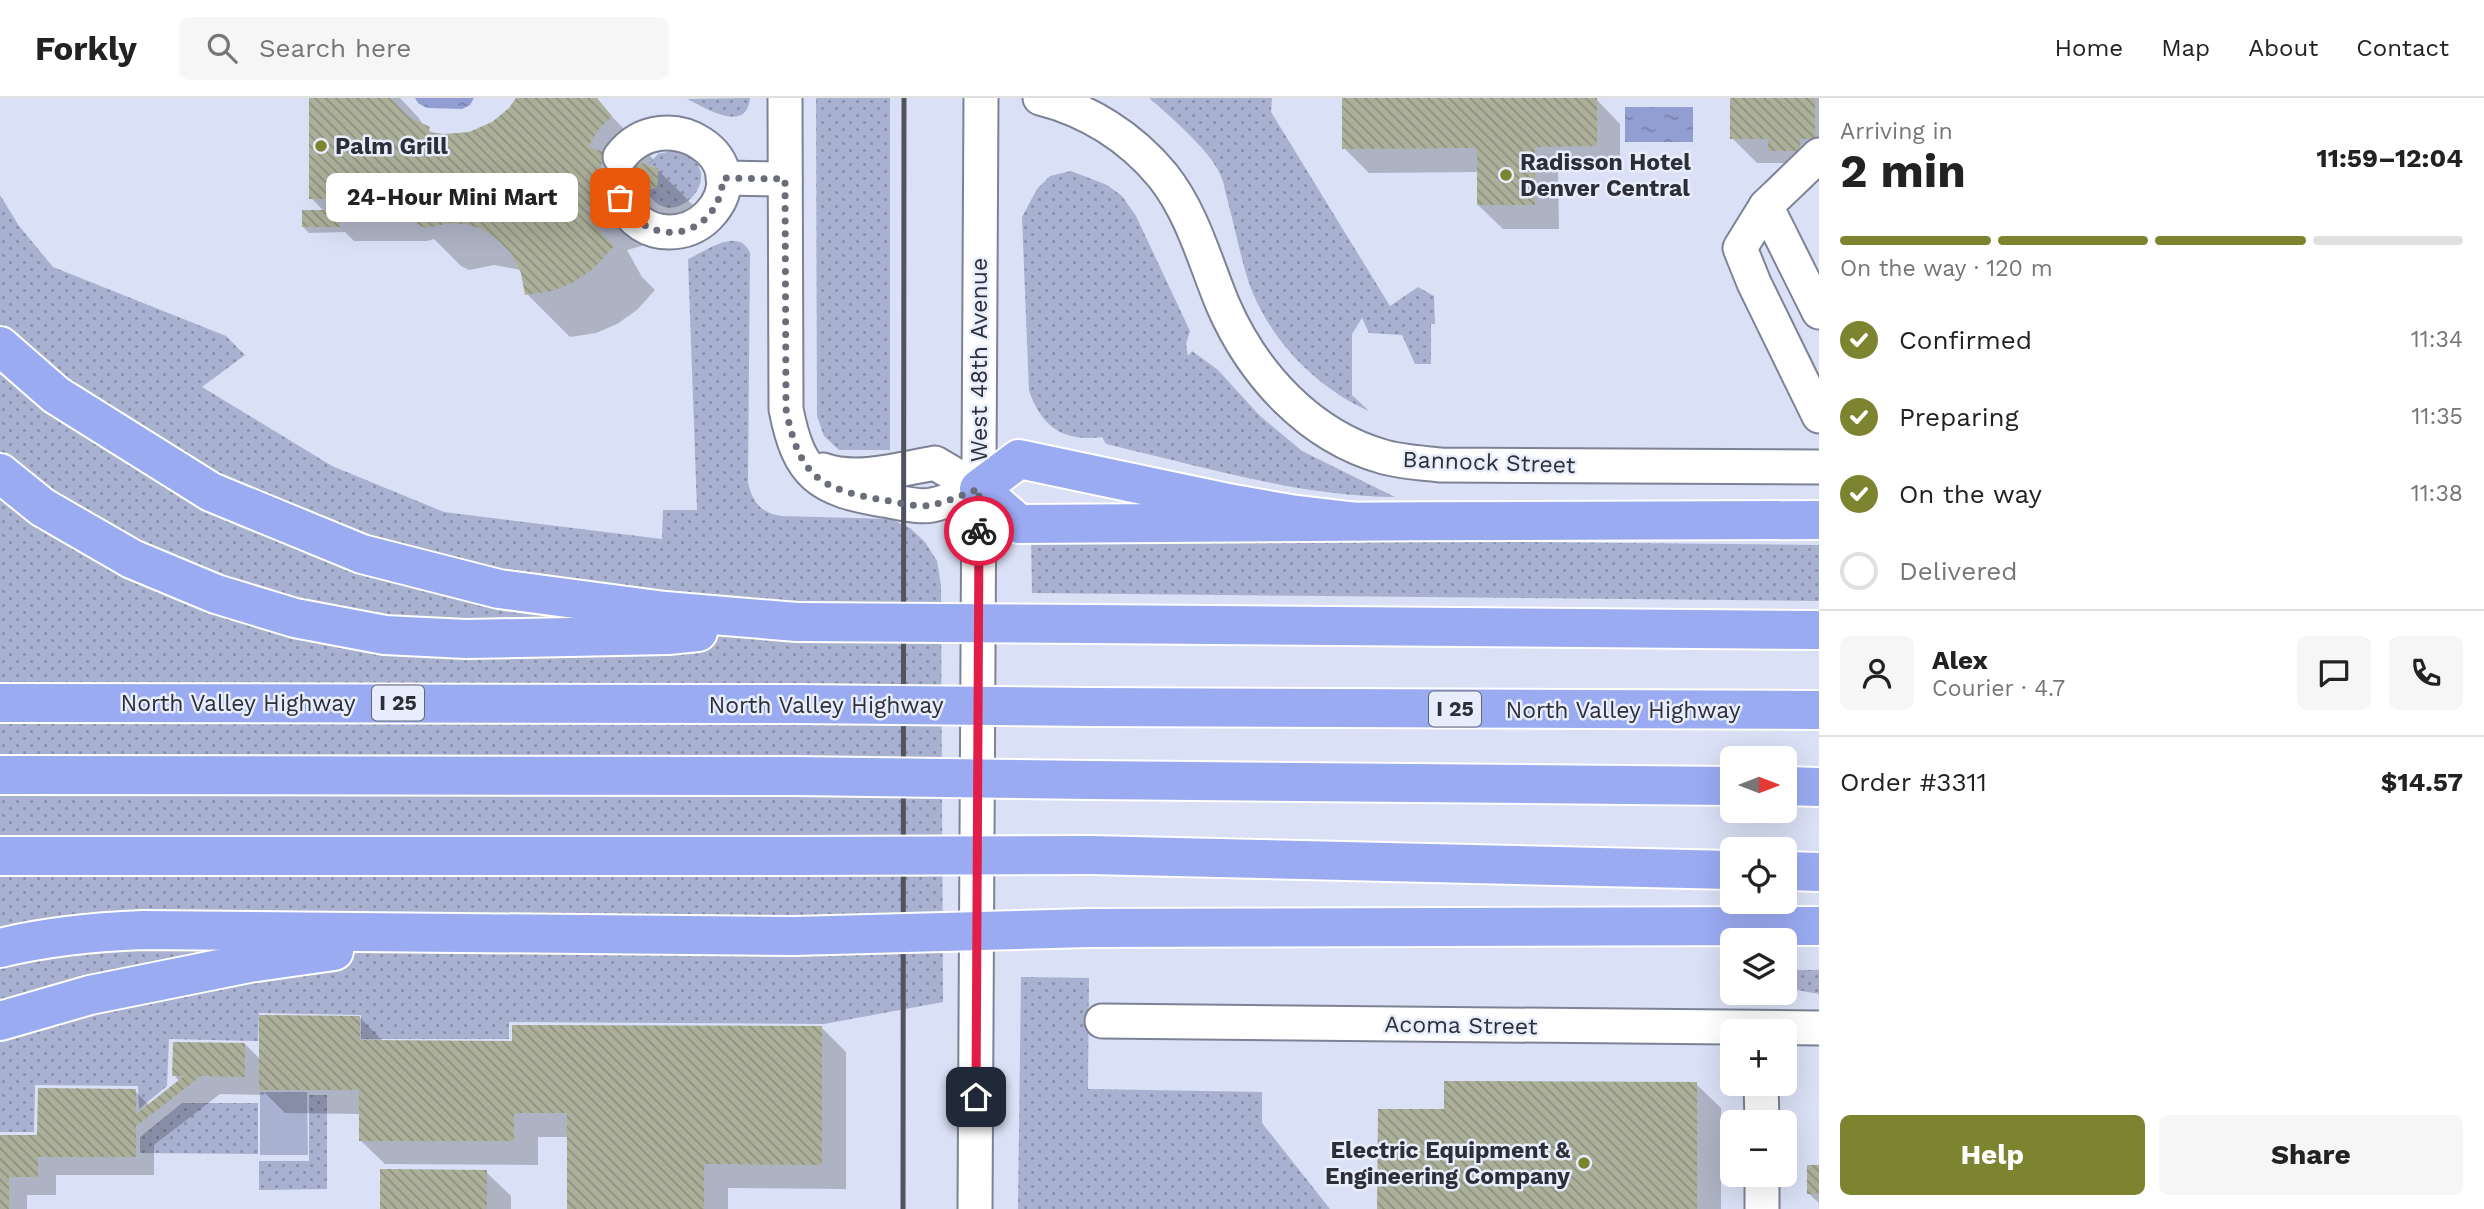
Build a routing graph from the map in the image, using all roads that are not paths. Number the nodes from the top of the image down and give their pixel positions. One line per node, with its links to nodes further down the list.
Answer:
1 (785, 98): 7 (street)
2 (981, 98): 16 (street, West 48th Avenue)
3 (1040, 98): 14 (street, Bannock Street)
4 (1819, 155): 9 (street)
5 (620, 157): 6 (street)
6 (723, 178): 7 (street); 8 (street)
7 (785, 179): 16 (street)
8 (620, 198)
9 (1766, 206): 10 (street); 12 (street)
10 (1819, 312)
11 (0, 346): 19 (highway)
12 (1808, 364): 13 (street)
13 (1819, 416)
14 (1819, 467)
15 (0, 473): 19 (highway)
16 (979, 489): 18 (highway); 18 (highway); 40 (street, West 48th Avenue)
17 (1819, 520): 18 (highway)
18 (1358, 522)
19 (797, 622): 20 (highway, bridge)
20 (1819, 630)
21 (0, 703): 22 (highway, North Valley Highway / I 25, bridge)
22 (1819, 710)
23 (0, 775): 24 (highway, bridge)
24 (1720, 786)
25 (1797, 786): 26 (highway)
26 (1819, 787)
27 (0, 856): 28 (highway, bridge)
28 (1720, 870)
29 (1797, 871): 30 (highway)
30 (1819, 872)
31 (1819, 926): 32 (highway, bridge)
32 (457, 933): 33 (highway); 34 (highway)
33 (0, 948)
34 (0, 1021)
35 (1102, 1021): 38 (street, Acoma Street)
36 (1797, 1028): 37 (street, Acoma Street)
37 (1819, 1028)
38 (1720, 1029)
39 (1762, 1187): 41 (street)
40 (975, 1209)
41 (1762, 1209)

